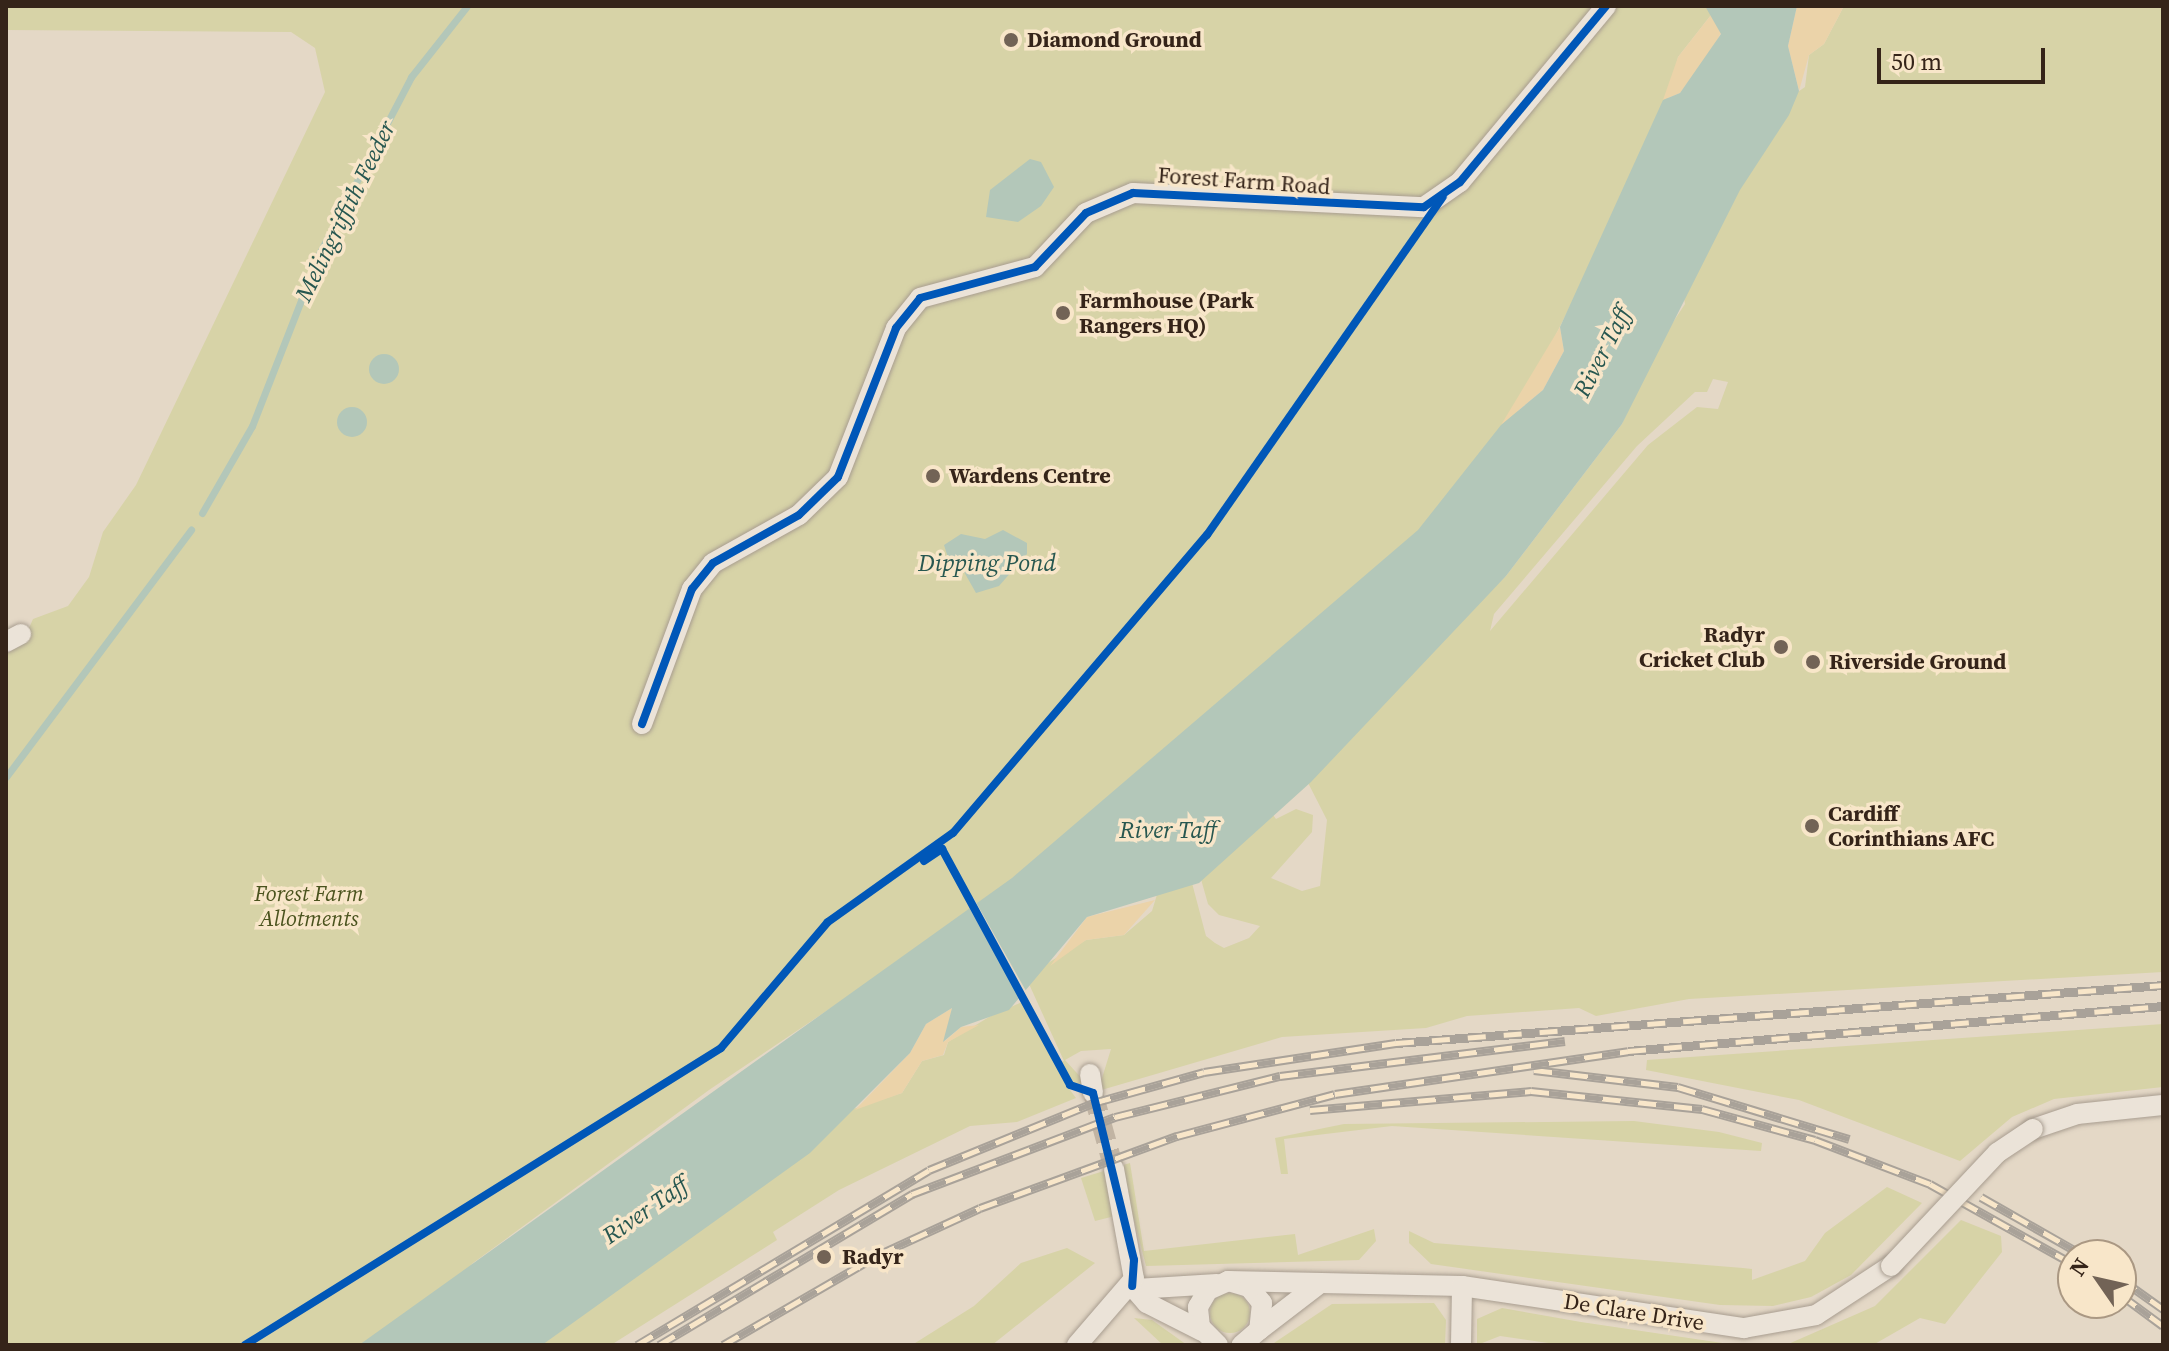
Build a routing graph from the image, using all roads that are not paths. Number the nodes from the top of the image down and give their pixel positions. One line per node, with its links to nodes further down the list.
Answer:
1 (1606, 6): 2 (street, Forest Farm Road)
2 (642, 724)
3 (2163, 1105): 9 (street, De Clare Drive, bridge)
4 (1114, 1169): 8 (street)
5 (1222, 1282): 6 (street, De Clare Drive); 8 (street, De Clare Drive); 10 (street); 11 (street)
6 (1319, 1284): 7 (street, De Clare Drive); 11 (street)
7 (1462, 1286): 9 (street, De Clare Drive); 13 (street)
8 (1134, 1287): 10 (street); 12 (street)
9 (1766, 1336)
10 (1208, 1339)
11 (1252, 1339)
12 (1077, 1345)
13 (1461, 1345)

